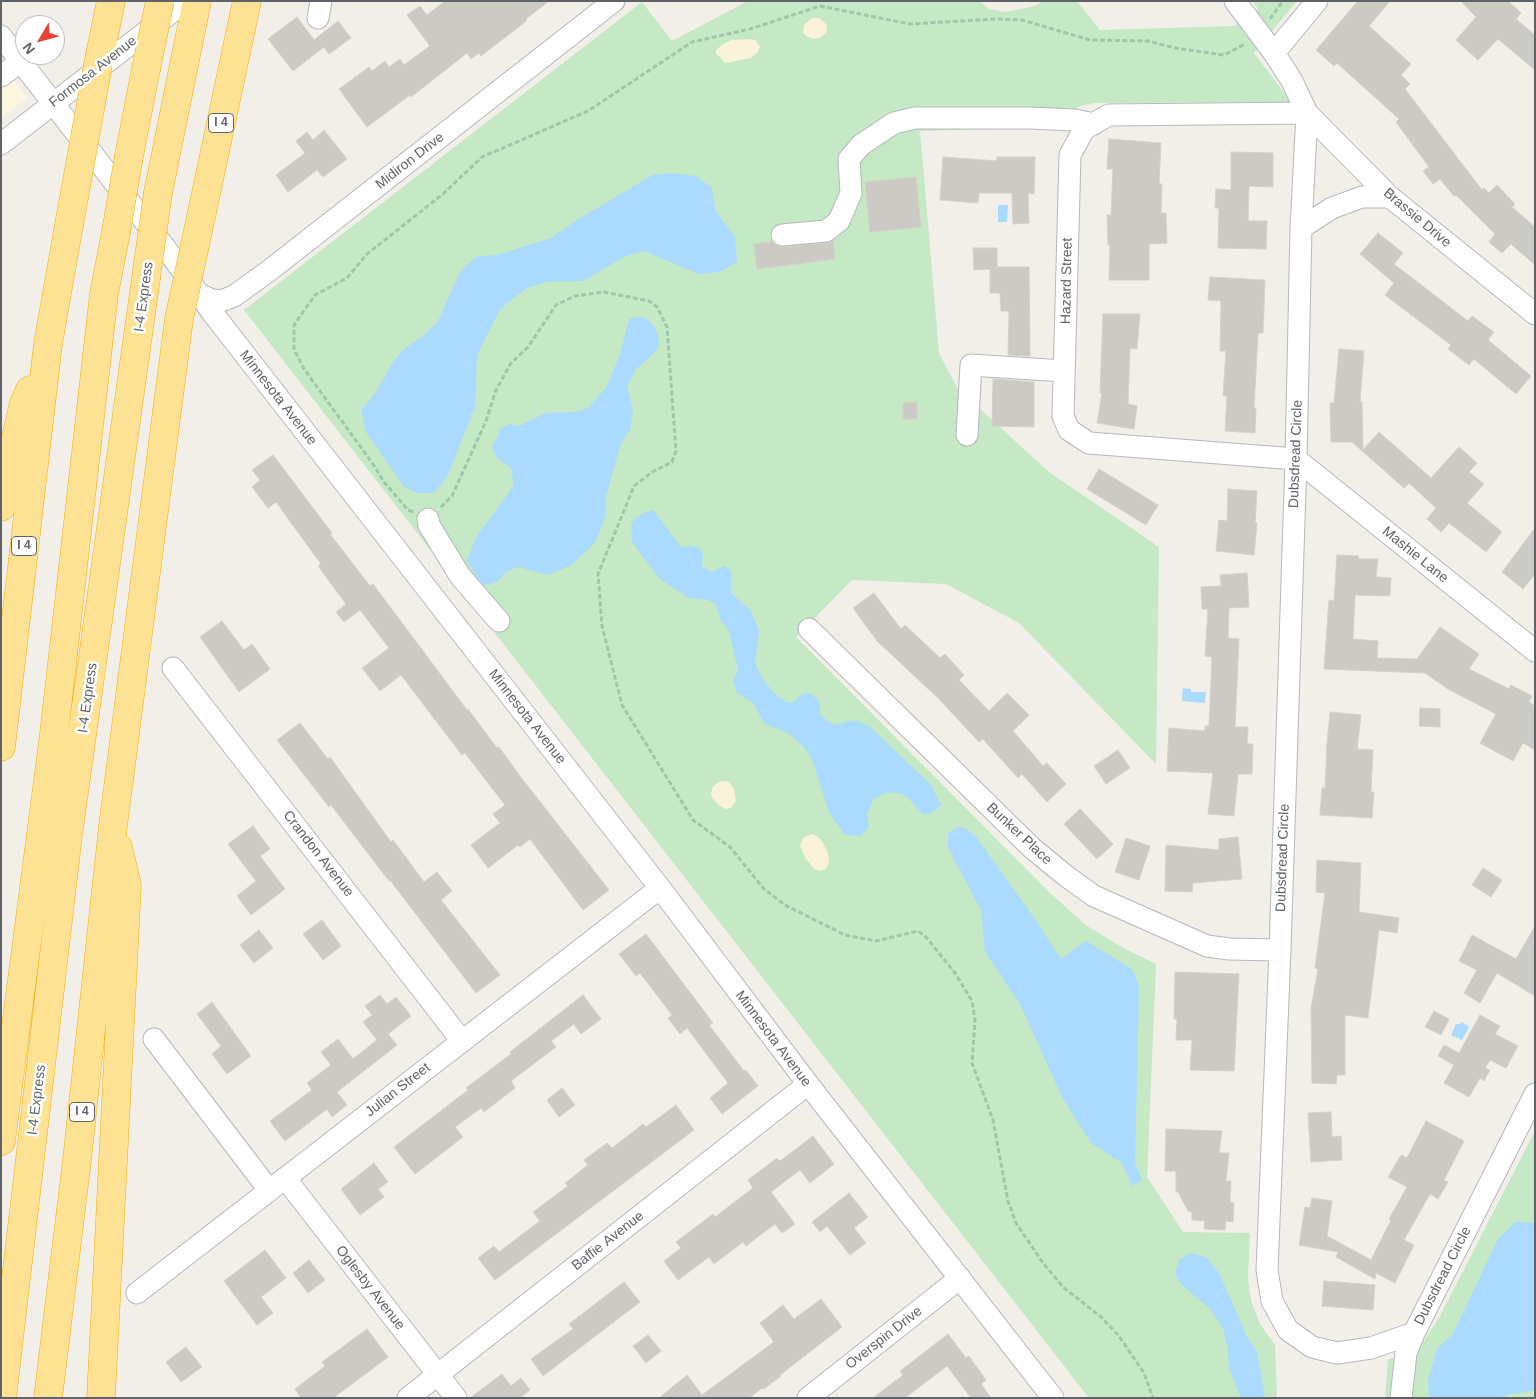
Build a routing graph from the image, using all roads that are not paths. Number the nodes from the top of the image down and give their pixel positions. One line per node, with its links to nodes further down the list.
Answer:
1 (160, 1): 43 (highway, I-4 Express, bridge)
2 (186, 1): 15 (street, Formosa Avenue)
3 (197, 1): 49 (highway, I-4 Express, bridge)
4 (247, 1): 22 (highway, I 4)
5 (614, 1): 23 (street, Midiron Drive)
6 (1235, 1): 10 (street, Dubsdread Circle)
7 (1317, 1): 10 (street)
8 (110, 4): 25 (highway, I 4, bridge)
9 (1, 36): 11 (street, Minnesota Avenue)
10 (1274, 53): 16 (street, Dubsdread Circle)
11 (15, 55)
12 (16, 65): 14 (street)
13 (22, 65): 15 (street, Minnesota Avenue)
14 (2, 75)
15 (52, 104): 18 (street, Formosa Avenue); 22 (street, Minnesota Avenue)
16 (1307, 113): 17 (street, Hazard Street); 19 (street, Brassie Drive); 20 (street, Dubsdread Circle)
17 (1094, 124): 21 (street); 26 (street, Hazard Street)
18 (1, 144)
19 (1390, 196): 20 (street); 24 (street, Brassie Drive)
20 (1301, 228): 28 (street, Dubsdread Circle)
21 (782, 235)
22 (184, 252): 23 (street, Minnesota Avenue); 36 (highway, I 4, bridge)
23 (198, 294): 37 (street, Minnesota Avenue)
24 (1535, 314)
25 (48, 344): 29 (highway); 35 (highway, I 4)
26 (1064, 370): 27 (street); 28 (street, Hazard Street)
27 (967, 435)
28 (1296, 459): 33 (street, Mashie Lane); 38 (street, Dubsdread Circle)
29 (1, 507)
30 (428, 519): 31 (street)
31 (500, 621)
32 (808, 629): 38 (street, Bunker Place)
33 (1535, 651)
34 (173, 668): 40 (street, Crandon Avenue)
35 (1, 747)
36 (113, 826): 50 (highway, I 4); 51 (highway)
37 (660, 888): 40 (street, Julian Street); 41 (street, Minnesota Avenue)
38 (1280, 950): 47 (street, Dubsdread Circle)
39 (154, 1040): 44 (street, Oglesby Avenue)
40 (462, 1041): 44 (street, Julian Street)
41 (808, 1084): 45 (street, Minnesota Avenue); 48 (street, Baffie Avenue)
42 (1535, 1094): 47 (street, Dubsdread Circle)
43 (1, 1141)
44 (277, 1184): 46 (street, Julian Street); 48 (street, Oglesby Avenue)
45 (960, 1278): 54 (street, Overspin Drive); 55 (street, Minnesota Avenue)
46 (137, 1292)
47 (1414, 1333): 56 (street)
48 (438, 1375): 52 (street, Baffie Avenue); 53 (street, Oglesby Avenue)
49 (2, 1398)
50 (48, 1398)
51 (101, 1398)
52 (408, 1398)
53 (456, 1398)
54 (808, 1398)
55 (1053, 1398)
56 (1401, 1398)

